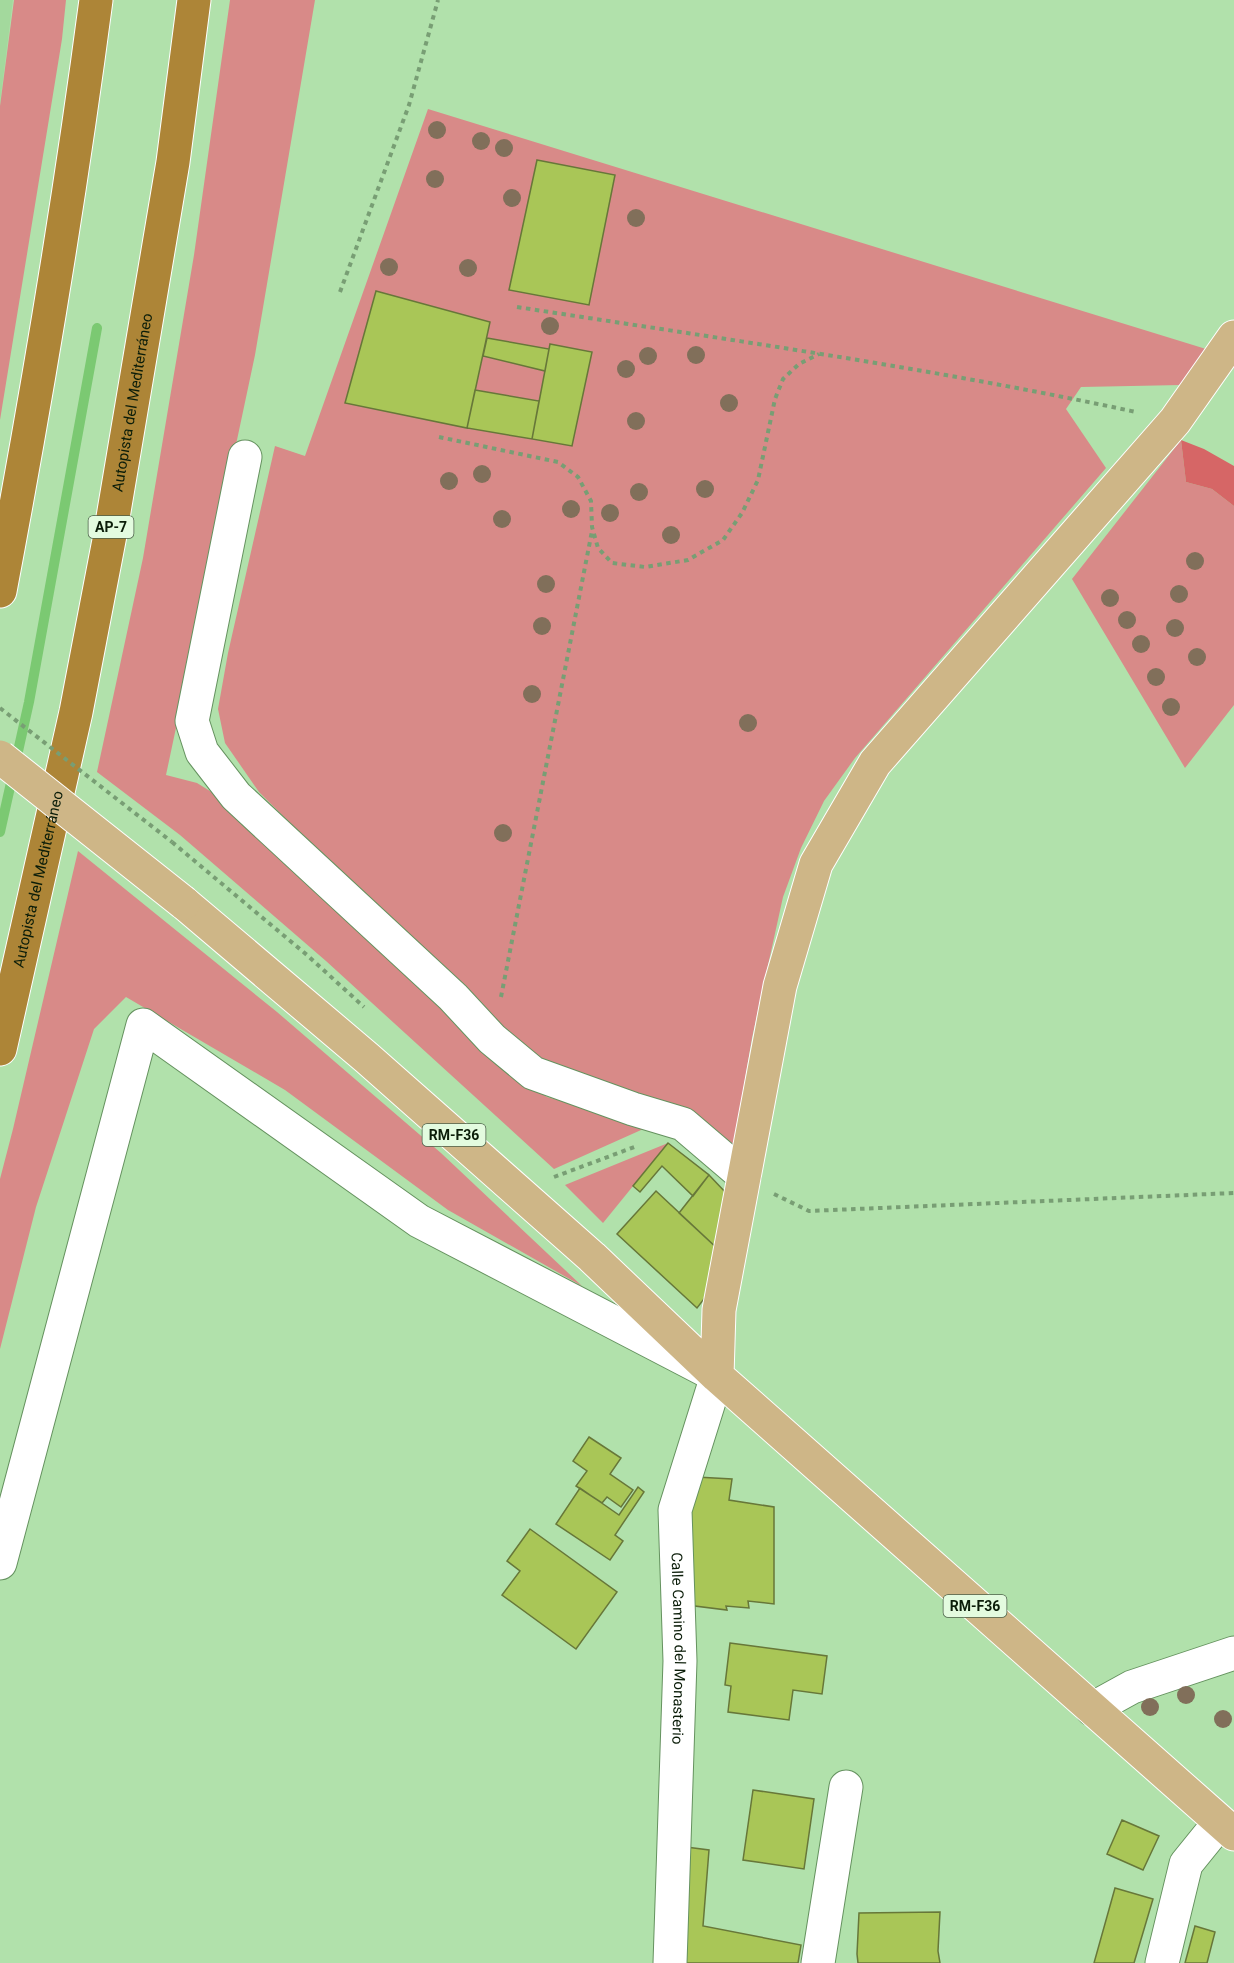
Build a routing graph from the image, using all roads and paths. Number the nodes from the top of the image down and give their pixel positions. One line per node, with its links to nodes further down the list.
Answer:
1 (96, 0): 12 (highway)
2 (194, 0): 17 (highway, Autopista del Mediterráneo / AP-7)
3 (438, 0): 4 (path)
4 (340, 292)
5 (517, 307): 7 (path)
6 (1234, 337): 8 (main road)
7 (820, 354): 8 (path); 11 (path)
8 (1175, 421): 19 (main road)
9 (439, 437): 11 (path)
10 (245, 457): 16 (street)
11 (592, 527): 16 (path)
12 (0, 591)
13 (0, 708): 15 (path, bridge)
14 (0, 757): 22 (main road, RM-F36, bridge)
15 (368, 1011)
16 (492, 1039): 19 (street)
17 (0, 1049)
18 (646, 1142): 20 (path)
19 (744, 1176): 21 (path); 22 (main road)
20 (550, 1178)
21 (1234, 1193)
22 (717, 1376): 23 (street); 25 (main road, RM-F36); 28 (street, Calle Camino del Monasterio)
23 (0, 1563)
24 (1234, 1653): 25 (street)
25 (1092, 1709): 27 (main road, RM-F36)
26 (846, 1787): 29 (street)
27 (1227, 1828): 30 (street)
28 (670, 1963)
29 (818, 1963)
30 (1162, 1963)

